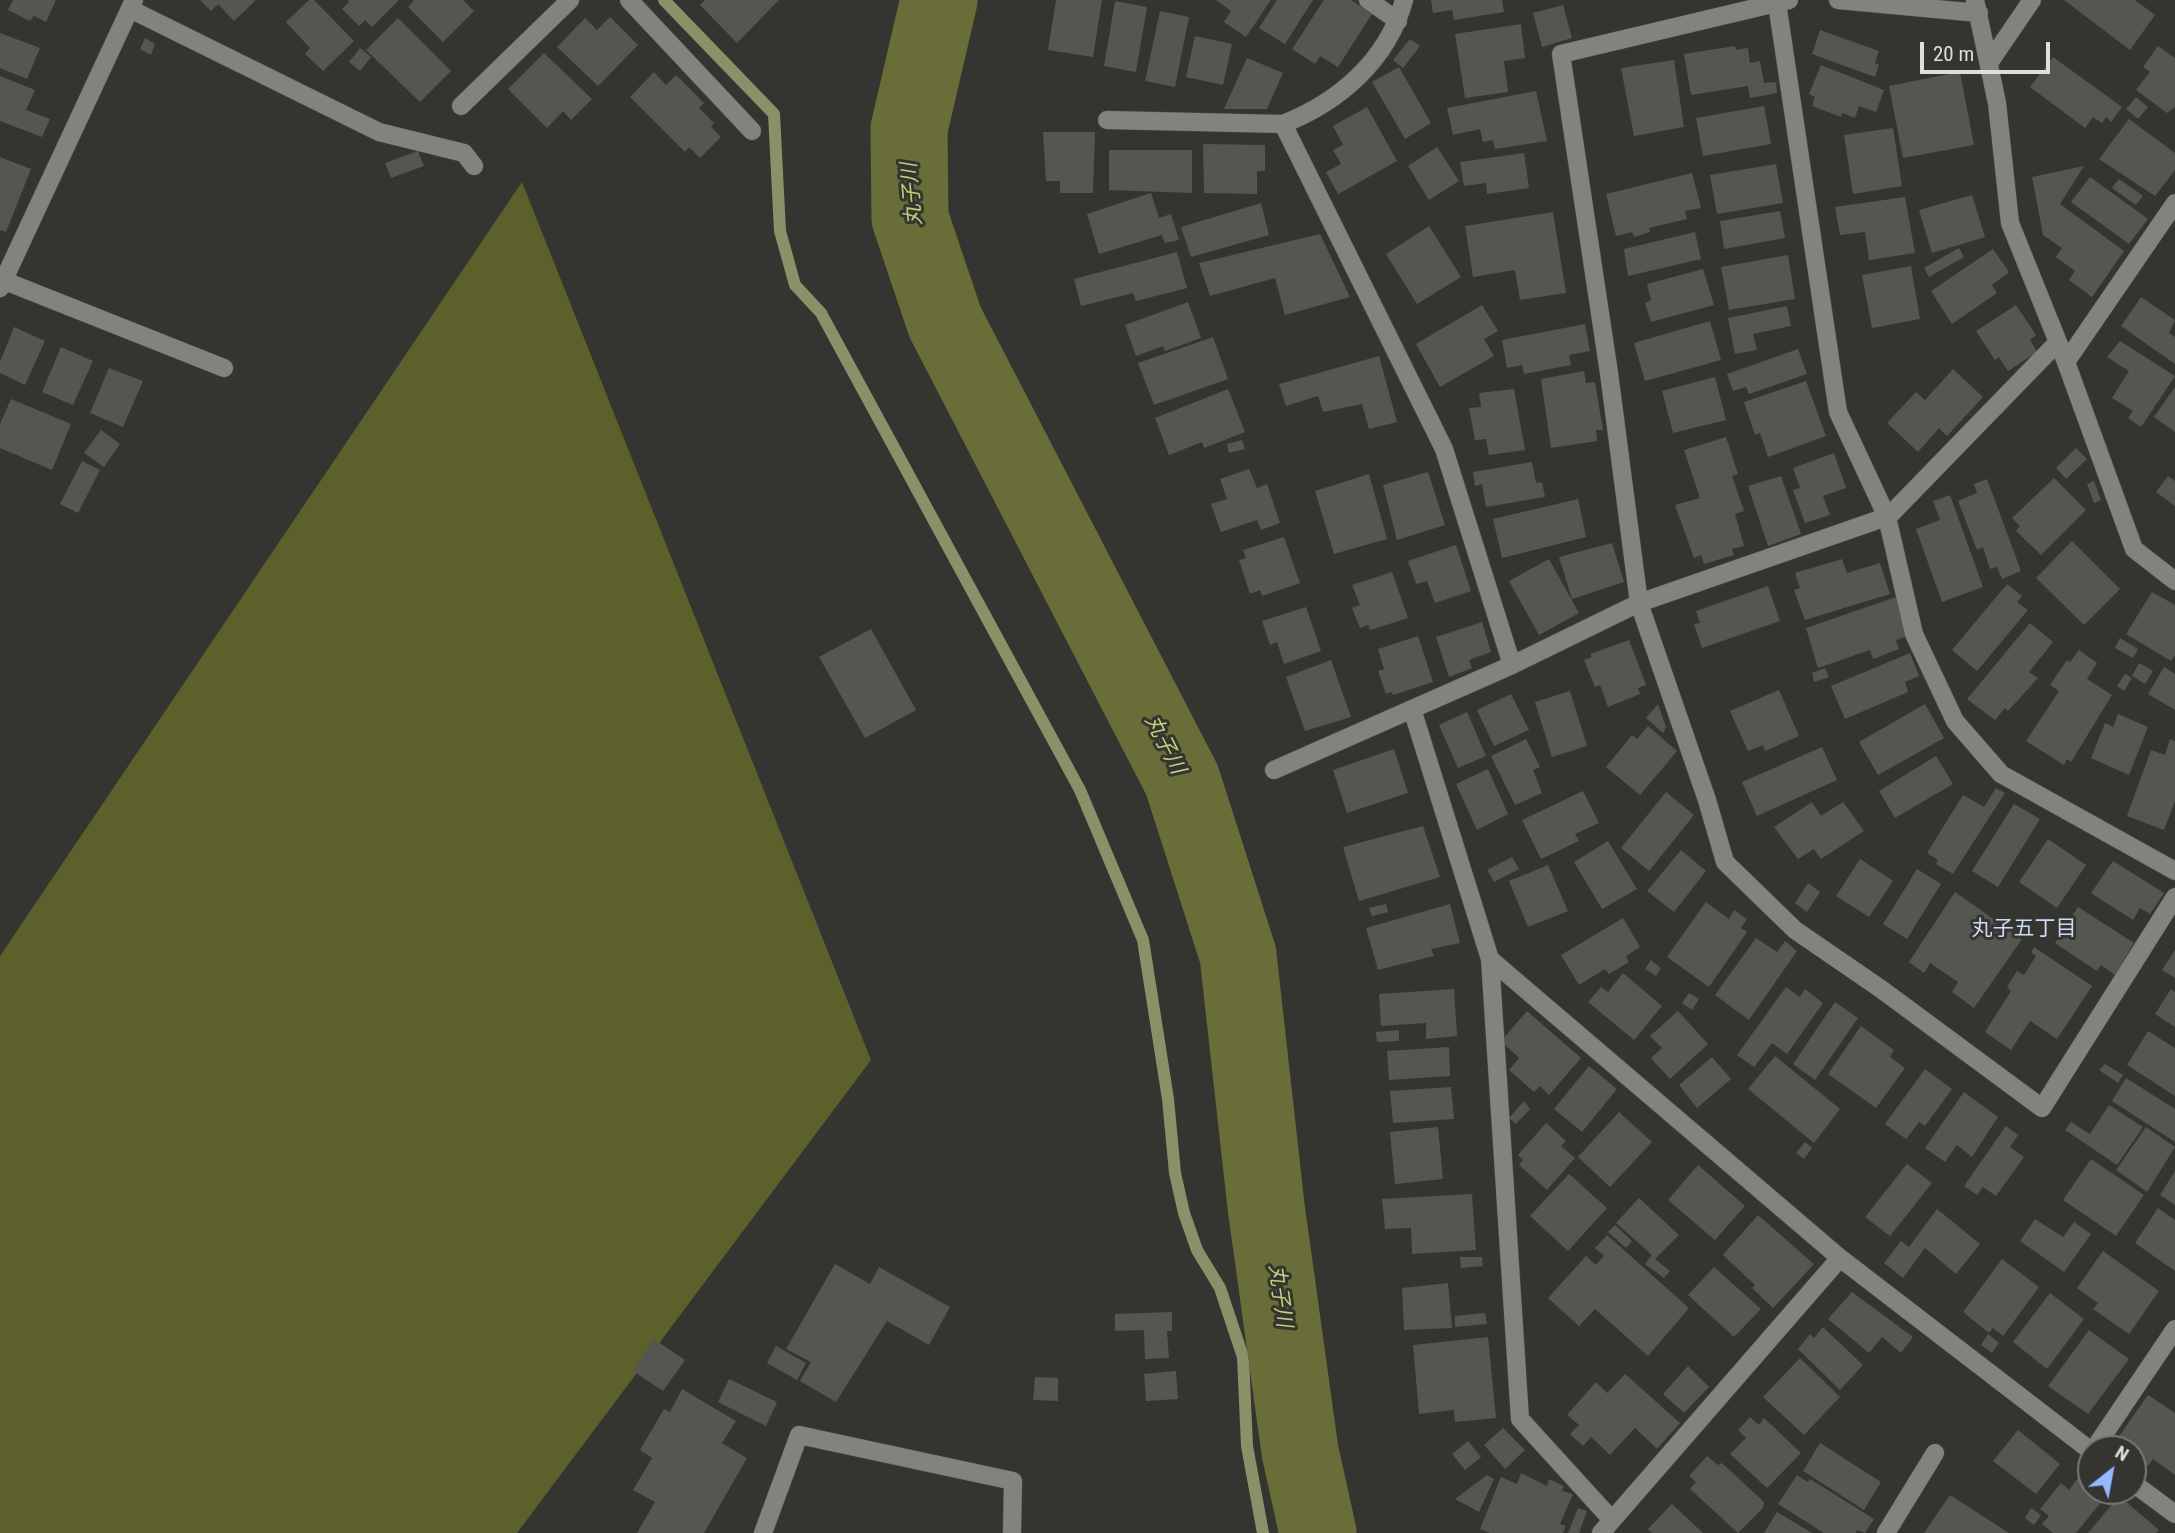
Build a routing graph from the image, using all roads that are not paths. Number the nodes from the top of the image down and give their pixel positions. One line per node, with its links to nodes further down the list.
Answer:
1 (570, 0): 12 (street)
2 (629, 0): 15 (street)
3 (1368, 0): 10 (street)
4 (1404, 0): 10 (street)
5 (1838, 0): 9 (street)
6 (2032, 0): 11 (street)
7 (1783, 1): 22 (street); 24 (street)
8 (132, 5): 16 (street); 18 (street)
9 (1977, 6): 11 (street)
10 (1398, 21): 14 (street)
11 (1989, 63): 19 (street)
12 (461, 106)
13 (1107, 120): 14 (street)
14 (1283, 124): 25 (street)
15 (752, 131)
16 (474, 166)
17 (2175, 203): 20 (street)
18 (1, 283): 21 (street)
19 (2059, 342): 20 (street); 22 (street)
20 (2066, 362): 23 (street)
21 (224, 368)
22 (1887, 517): 24 (street); 28 (street)
23 (2175, 581)
24 (1639, 603): 25 (street); 29 (street)
25 (1512, 665): 26 (street)
26 (1412, 709): 27 (street); 30 (street)
27 (1274, 770)
28 (2175, 871)
29 (2175, 897)
30 (1490, 959): 31 (street); 38 (street)
31 (1840, 1258): 34 (street); 38 (street)
32 (2175, 1329): 33 (street)
33 (2103, 1435)
34 (2077, 1438)
35 (1935, 1453): 41 (street)
36 (2147, 1493): 37 (street)
37 (2175, 1514)
38 (1607, 1526)
39 (763, 1533): 40 (street)
40 (1012, 1533)
41 (1886, 1533)

